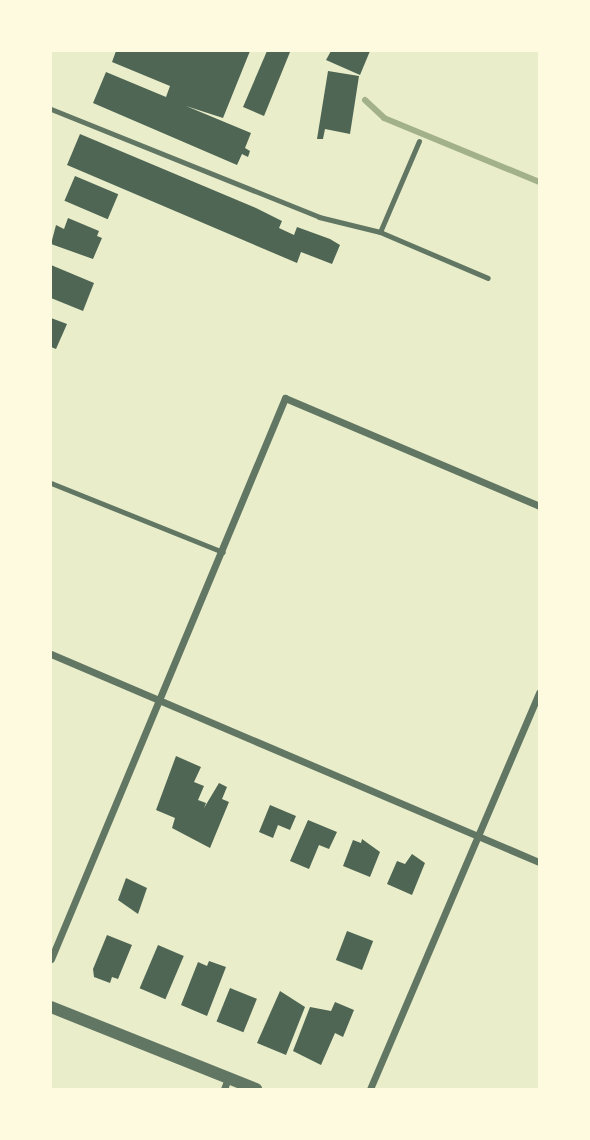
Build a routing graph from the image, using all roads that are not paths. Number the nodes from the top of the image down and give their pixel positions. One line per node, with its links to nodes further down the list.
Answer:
1 (51, 109): 3 (lane)
2 (419, 141): 3 (lane)
3 (380, 232): 4 (lane)
4 (488, 278)
5 (51, 483): 7 (lane)
6 (539, 506): 7 (street)
7 (223, 552): 10 (street)
8 (51, 654): 10 (street)
9 (539, 693): 11 (street)
10 (162, 701): 11 (street); 13 (street)
11 (479, 835): 12 (street); 17 (street)
12 (539, 862)
13 (51, 959)
14 (51, 1007): 15 (street)
15 (226, 1084): 16 (street)
16 (256, 1089)
17 (370, 1089)

